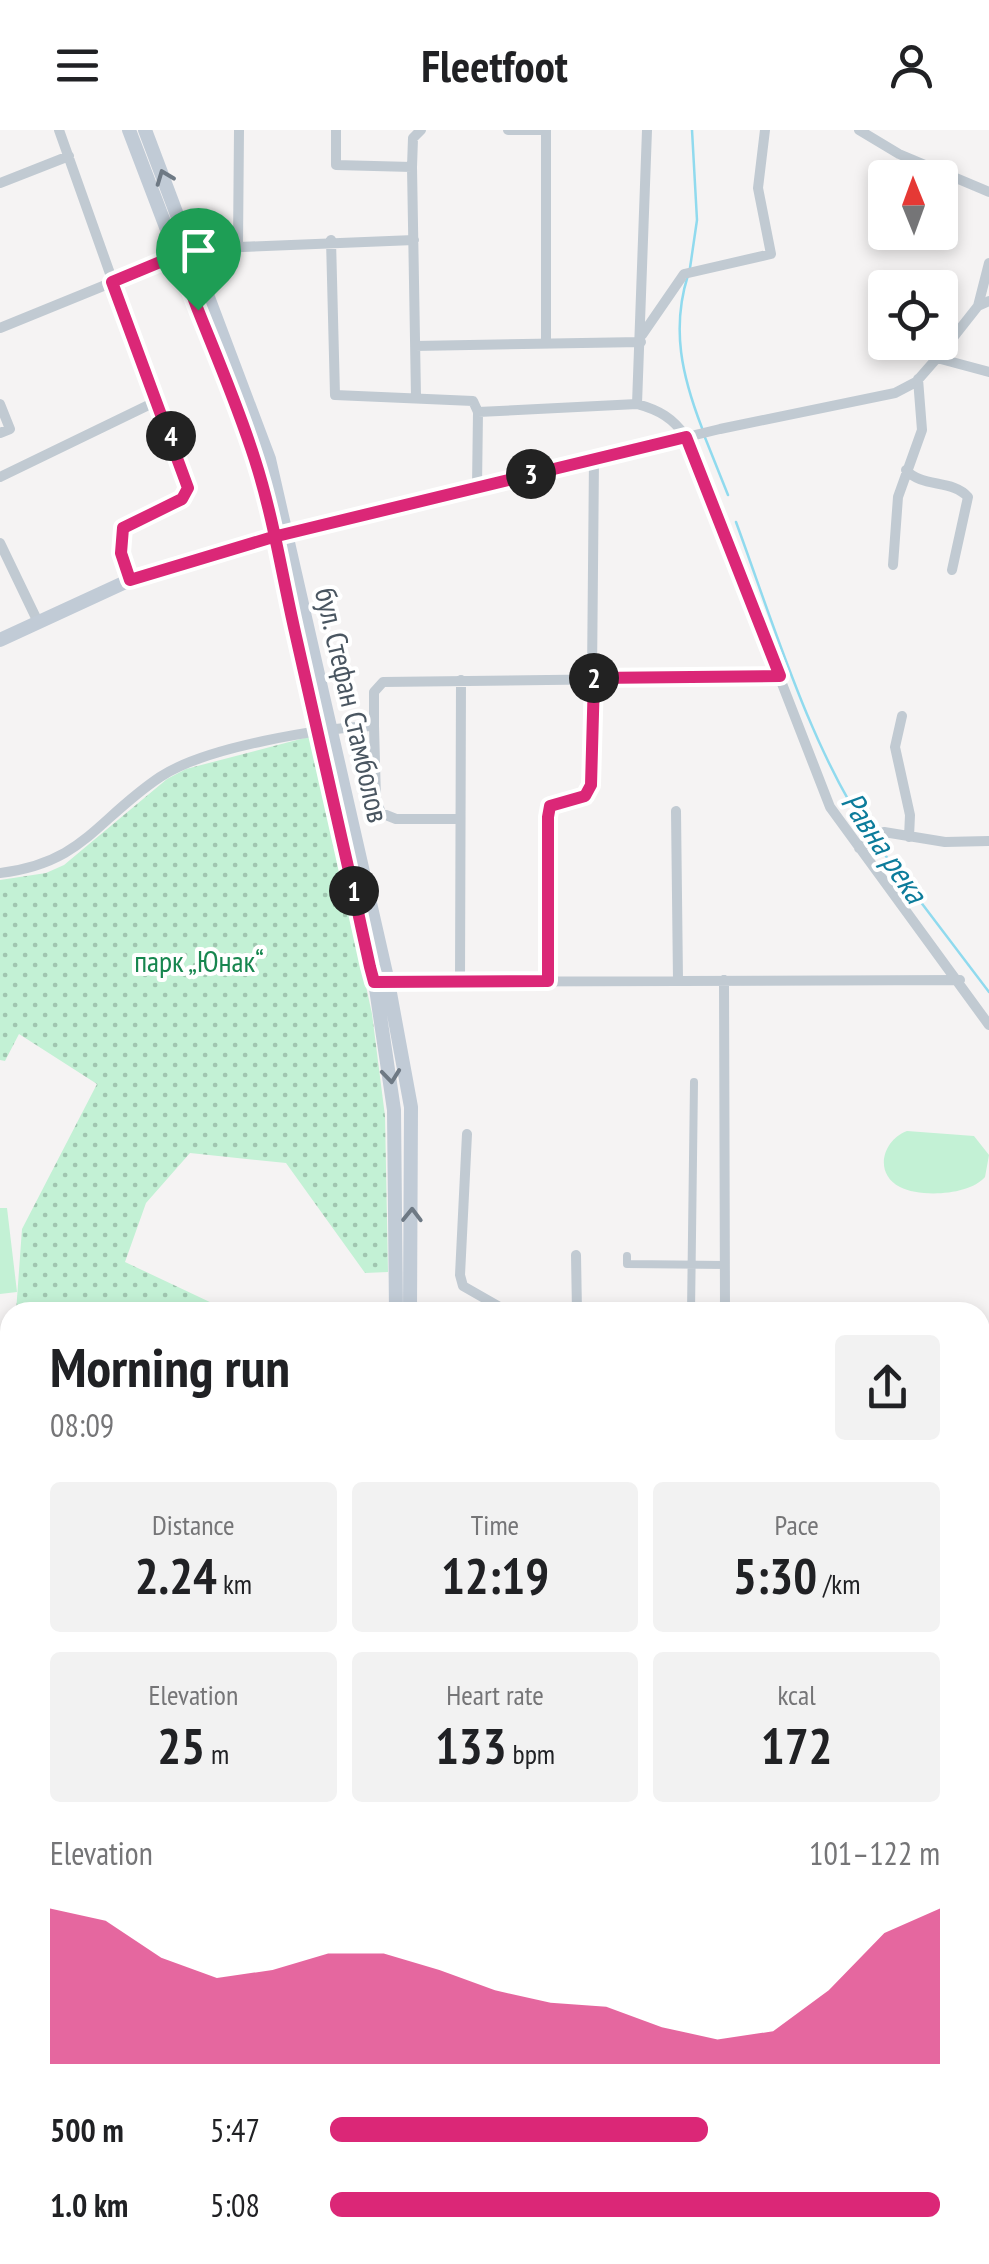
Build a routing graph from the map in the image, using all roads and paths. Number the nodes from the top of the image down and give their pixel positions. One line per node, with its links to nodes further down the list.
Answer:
1 (59, 130): 12 (street)
2 (129, 130): 19 (main road, бул. Стефан Стамболов)
3 (145, 130): 19 (main road, бул. Стефан Стамболов, one-way to 3)
4 (240, 130): 18 (street)
5 (336, 130): 13 (street)
6 (421, 130): 13 (street)
7 (508, 130): 8 (street)
8 (546, 130): 26 (street)
9 (646, 130): 25 (street)
10 (765, 130): 25 (street)
11 (859, 130): 15 (street)
12 (69, 156): 14 (street); 21 (street)
13 (412, 167): 17 (street)
14 (0, 183)
15 (989, 192)
16 (331, 240): 17 (street); 18 (street); 32 (street)
17 (414, 240): 27 (street)
18 (238, 244): 19 (street)
19 (184, 252): 21 (street); 43 (main road, бул. Стефан Стамболов)
20 (989, 263): 22 (street)
21 (112, 282): 23 (street); 33 (street)
22 (984, 303): 24 (street)
23 (0, 328)
24 (958, 334)
25 (642, 338): 26 (street); 35 (street)
26 (546, 344): 27 (street)
27 (415, 346): 32 (street)
28 (936, 360): 31 (street)
29 (945, 360): 30 (street)
30 (989, 372)
31 (918, 379): 38 (street); 40 (street)
32 (416, 397): 36 (street)
33 (159, 400): 41 (street); 47 (street)
34 (0, 404): 37 (street)
35 (637, 404): 36 (street); 38 (street)
36 (478, 412): 42 (street)
37 (0, 433)
38 (686, 437): 39 (street); 50 (street)
39 (594, 459): 42 (street); 51 (street)
40 (906, 470): 45 (street); 46 (street)
41 (0, 477)
42 (478, 487): 43 (street)
43 (279, 535): 47 (main road); 55 (main road, бул. Стефан Стамболов)
44 (0, 543): 48 (street)
45 (893, 565)
46 (952, 570)
47 (130, 580): 48 (main road)
48 (38, 622): 49 (main road)
49 (0, 640)
50 (780, 676): 51 (street); 60 (street)
51 (594, 678): 52 (street); 66 (street)
52 (461, 680): 54 (street); 57 (street)
53 (902, 716): 58 (street)
54 (374, 726): 55 (street); 57 (street)
55 (324, 730): 61 (street); 67 (main road, бул. Стефан Стамболов)
56 (676, 811): 62 (street)
57 (460, 820): 65 (street)
58 (908, 836): 59 (street); 60 (street)
59 (989, 841)
60 (867, 842): 64 (street)
61 (0, 874)
62 (678, 980): 63 (street); 66 (street)
63 (724, 980): 64 (street); 74 (street)
64 (960, 980): 68 (street)
65 (460, 981): 66 (street); 67 (street)
66 (548, 981)
67 (382, 982): 75 (main road, бул. Стефан Стамболов, one-way to 75); 76 (main road, бул. Стефан Стамболов, one-way to 67)
68 (989, 1024)
69 (694, 1082): 73 (street)
70 (468, 1134): 77 (street)
71 (576, 1255): 78 (street)
72 (627, 1256): 73 (street)
73 (692, 1265): 74 (street); 79 (street)
74 (725, 1266): 80 (street)
75 (396, 1302)
76 (410, 1302)
77 (491, 1302)
78 (576, 1302)
79 (692, 1302)
80 (724, 1302)

